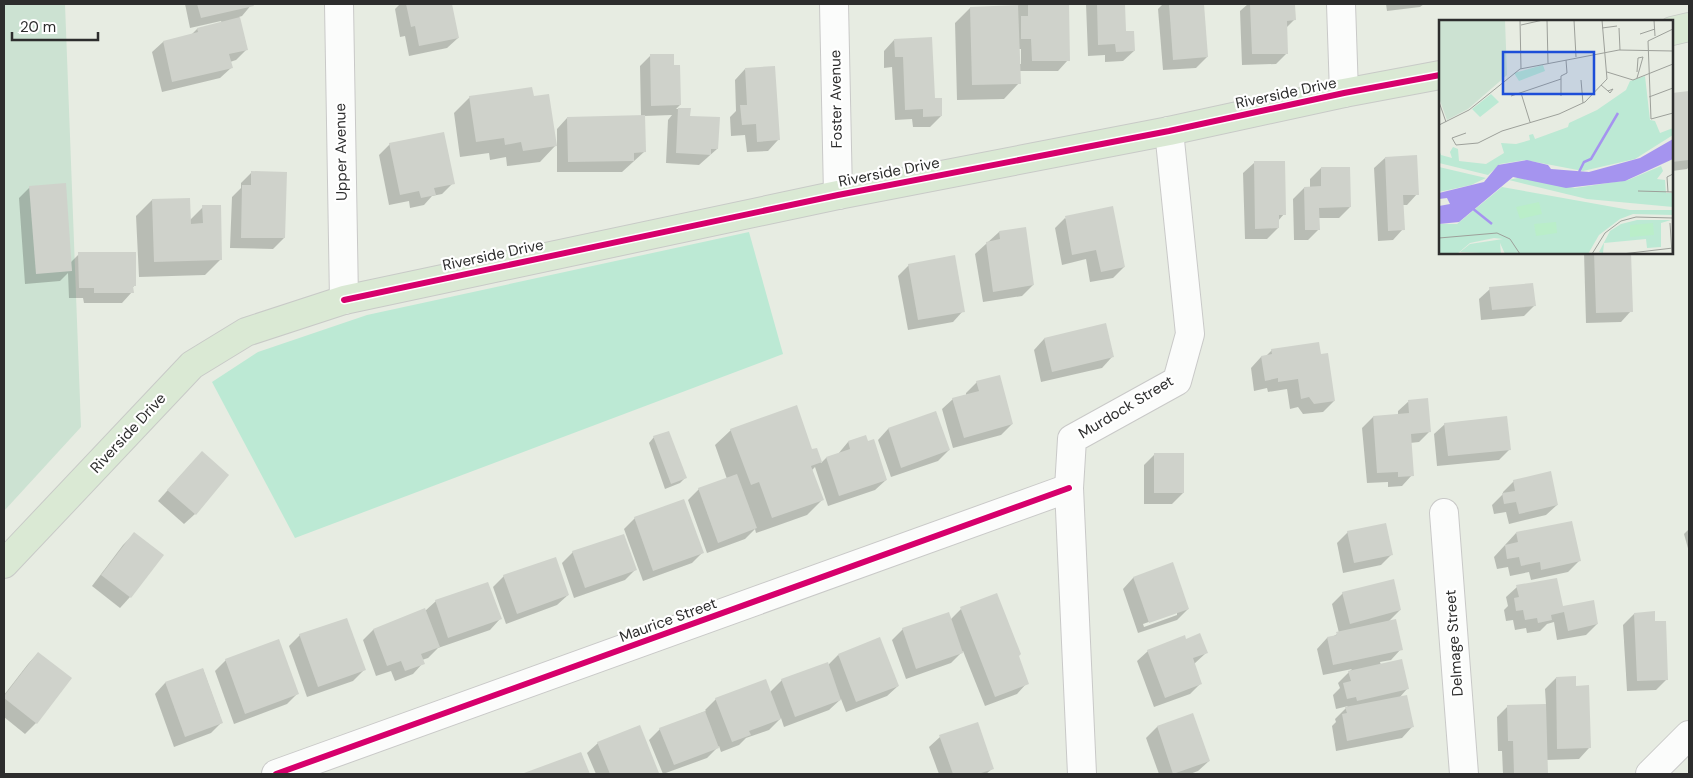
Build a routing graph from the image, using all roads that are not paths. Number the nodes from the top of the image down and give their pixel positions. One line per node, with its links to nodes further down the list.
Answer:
1 (339, 4): 10 (street, Upper Avenue)
2 (834, 4): 9 (street, Foster Avenue)
3 (1341, 4): 7 (street)
4 (1689, 27): 5 (main road)
5 (1673, 31)
6 (1439, 75): 7 (main road, Riverside Drive)
7 (1344, 93): 8 (main road, Riverside Drive)
8 (1169, 131): 9 (main road, Riverside Drive); 11 (street, Murdock Street)
9 (838, 195): 10 (main road, Riverside Drive)
10 (344, 300): 13 (main road, Riverside Drive)
11 (1069, 488): 15 (street, Maurice Street); 17 (street, Murdock Street)
12 (1444, 513): 18 (street, Delmage Street)
13 (4, 564)
14 (1689, 735): 19 (street)
15 (332, 765): 16 (street, Maurice Street)
16 (276, 774)
17 (1082, 774)
18 (1464, 774)
19 (1650, 774)

